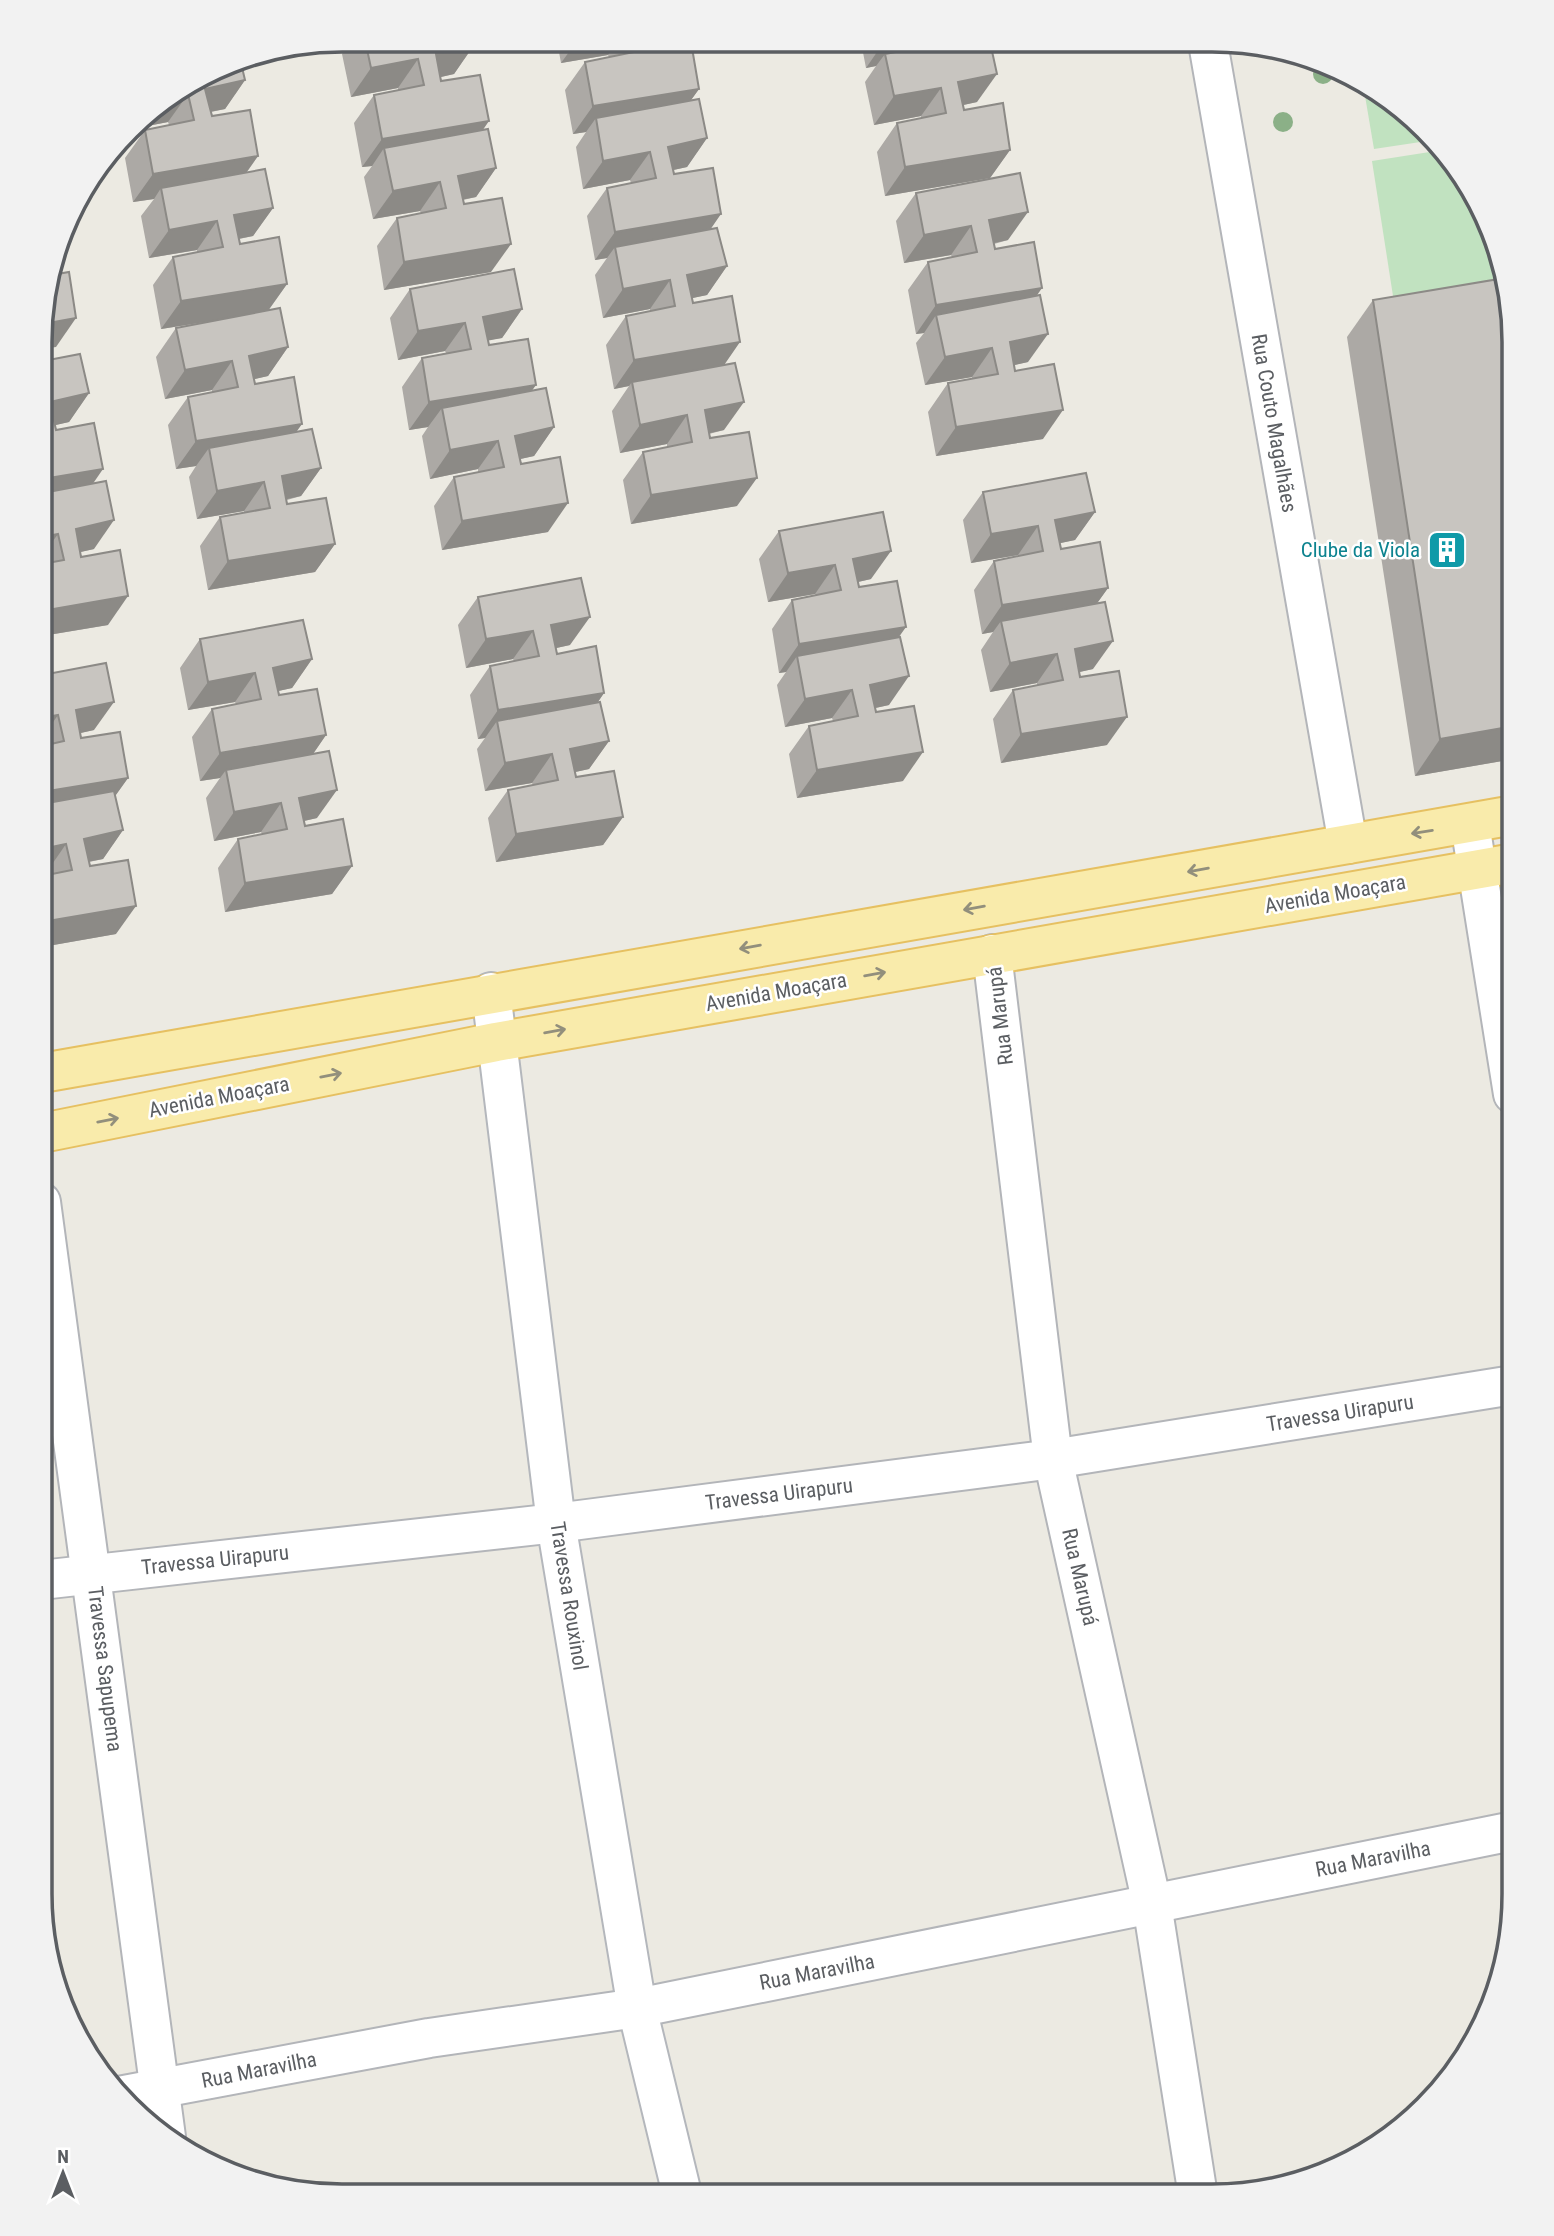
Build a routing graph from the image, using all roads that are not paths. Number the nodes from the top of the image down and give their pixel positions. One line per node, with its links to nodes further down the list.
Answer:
1 (1210, 52): 4 (street, Rua Couto Magalhães)
2 (1502, 817): 3 (main road)
3 (1470, 824): 4 (main road, one-way to 4); 5 (street)
4 (1348, 844): 8 (main road, one-way to 8)
5 (1496, 866): 6 (street); 7 (main road, Avenida Moaçara)
6 (1502, 946)
7 (992, 954): 9 (main road, Avenida Moaçara, one-way to 7); 14 (street, Rua Marupá)
8 (491, 992): 9 (street, Travessa Rouxinol); 10 (main road)
9 (496, 1042): 11 (main road, Avenida Moaçara, one-way to 9); 15 (street, Travessa Rouxinol)
10 (52, 1071)
11 (52, 1131)
12 (52, 1280): 16 (street, Travessa Sapupema)
13 (1502, 1387): 14 (street, Travessa Uirapuru)
14 (1053, 1459): 15 (street, Travessa Uirapuru); 19 (street, Rua Marupá)
15 (556, 1523): 16 (street, Travessa Uirapuru); 20 (street, Travessa Rouxinol)
16 (93, 1573): 17 (street, Travessa Uirapuru); 21 (street, Travessa Sapupema)
17 (52, 1579)
18 (1502, 1833): 19 (street, Rua Maravilha)
19 (1152, 1904): 20 (street, Rua Maravilha); 25 (street, Rua Marupá)
20 (637, 2008): 21 (street, Rua Maravilha); 24 (street, Travessa Rouxinol)
21 (160, 2089): 22 (street, Rua Maravilha); 23 (street, Travessa Sapupema)
22 (132, 2094)
23 (164, 2123)
24 (680, 2184)
25 (1196, 2184)

